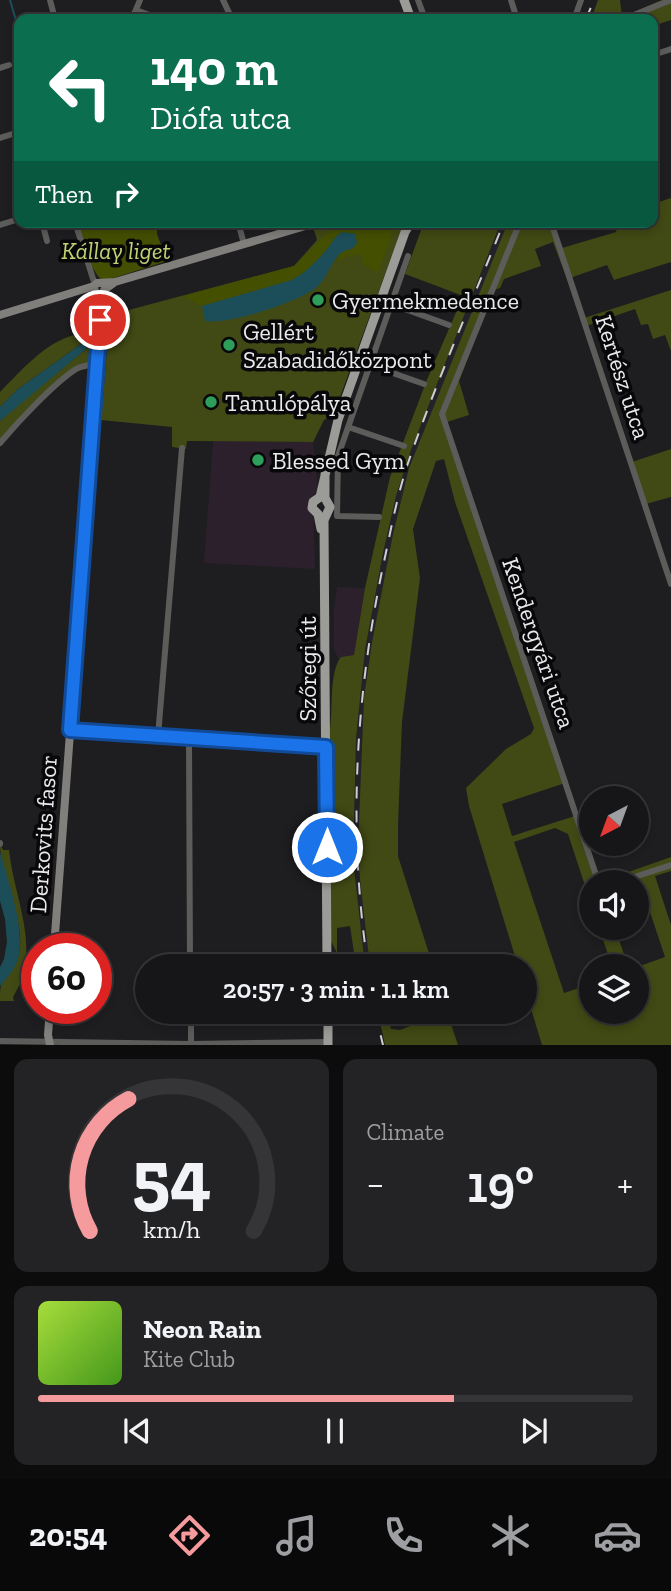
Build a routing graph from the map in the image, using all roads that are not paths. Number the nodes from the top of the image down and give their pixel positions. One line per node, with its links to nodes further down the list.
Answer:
1 (140, 0): 3 (street)
2 (671, 0): 6 (street)
3 (136, 10): 4 (street); 5 (street)
4 (134, 14)
5 (147, 14)
6 (636, 14)
7 (9, 65): 8 (street)
8 (0, 68)
9 (44, 228): 16 (street)
10 (77, 228): 19 (street)
11 (240, 228): 17 (street)
12 (299, 228): 17 (street)
13 (407, 228): 30 (main road, Szőregi út)
14 (518, 228): 39 (street, Kendergyári utca)
15 (553, 228): 33 (street, Kertész utca)
16 (47, 241)
17 (244, 244): 19 (street)
18 (408, 256): 20 (street)
19 (99, 288): 21 (street); 23 (street, Derkovits fasor)
20 (391, 304): 22 (street); 24 (street)
21 (0, 315)
22 (449, 325)
23 (97, 365): 27 (street); 34 (street, Derkovits fasor)
24 (370, 365): 25 (street); 26 (street)
25 (424, 384)
26 (348, 426): 28 (street); 32 (street)
27 (0, 443)
28 (404, 446)
29 (182, 448): 35 (street)
30 (322, 498): 31 (main road, Szőregi út); 31 (main road, Szőregi út)
31 (322, 514): 37 (main road, Szőregi út)
32 (379, 517)
33 (671, 584)
34 (70, 730): 35 (street); 41 (street, Derkovits fasor)
35 (158, 736): 36 (street)
36 (189, 738): 37 (street); 42 (street)
37 (326, 747): 43 (main road, Szőregi út)
38 (671, 865): 40 (street)
39 (594, 870)
40 (649, 872)
41 (55, 933)
42 (190, 954)
43 (327, 954)
44 (50, 1024): 49 (street)
45 (192, 1024): 50 (street)
46 (328, 1024): 48 (main road)
47 (0, 1041): 49 (street)
48 (328, 1043): 50 (street)
49 (50, 1044): 50 (street)
50 (193, 1044)

